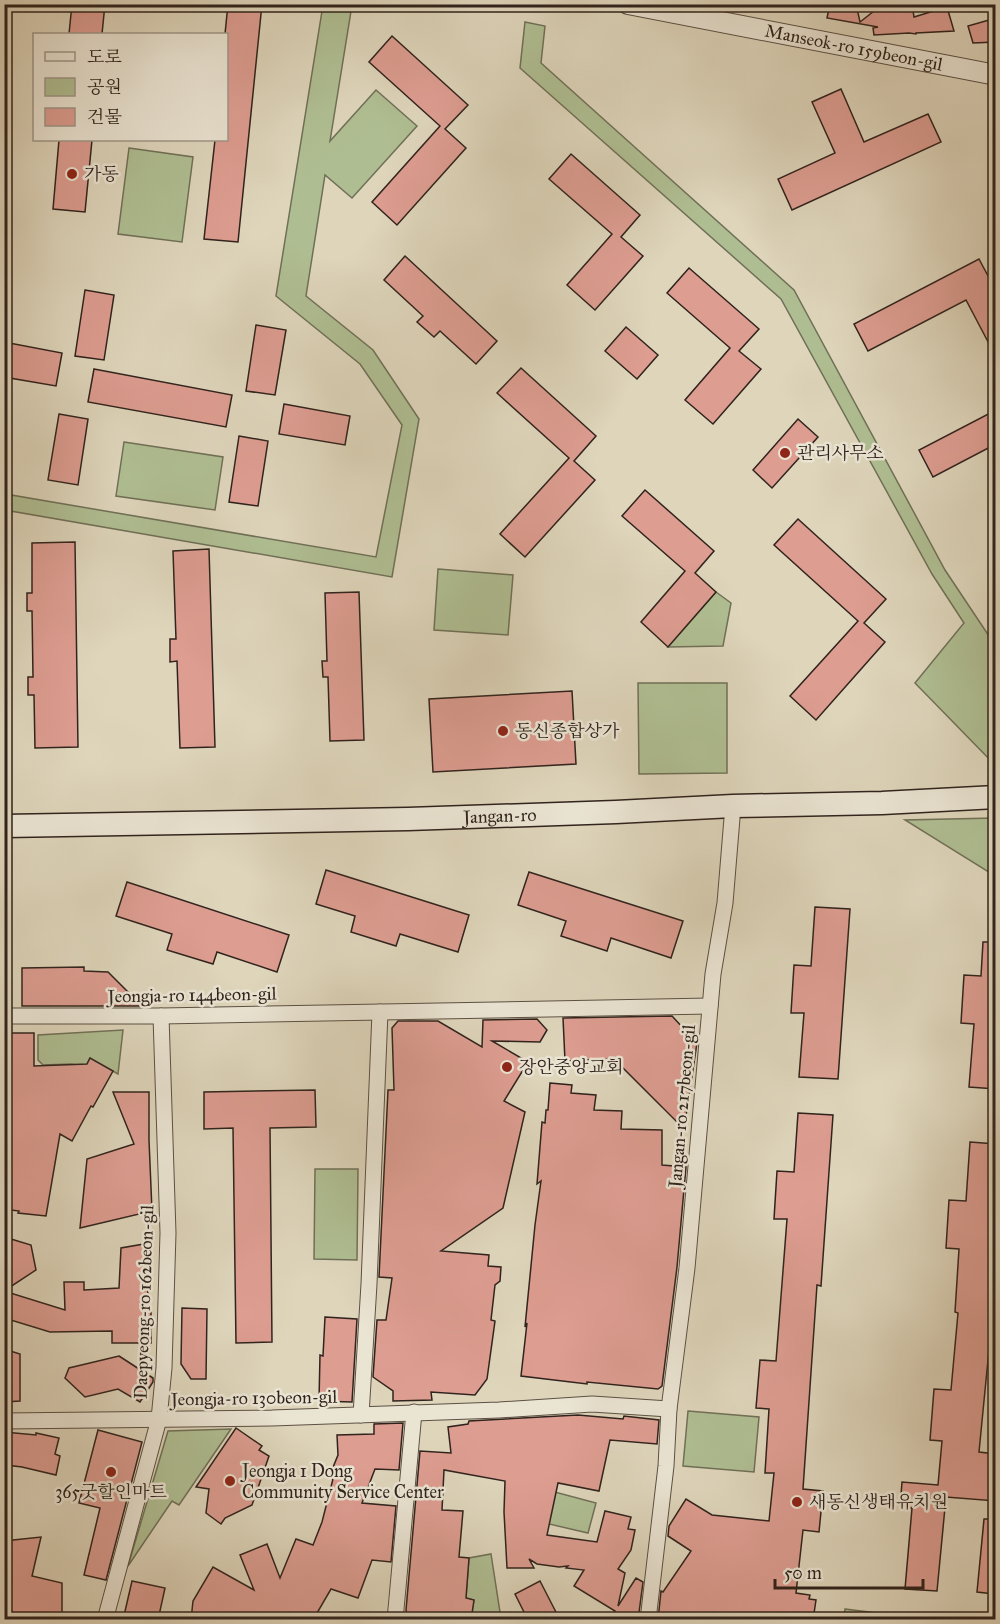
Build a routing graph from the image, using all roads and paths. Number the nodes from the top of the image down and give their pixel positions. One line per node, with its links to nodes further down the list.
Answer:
1 (628, 4): 2 (street, Manseok-ro 159beon-gil)
2 (713, 10): 3 (street, Manseok-ro 159beon-gil)
3 (996, 75)
4 (996, 797): 5 (main road, Jangan-ro)
5 (734, 806): 6 (main road, Jangan-ro); 7 (street, Jangan-ro 217beon-gil)
6 (4, 826)
7 (710, 1006): 8 (street, Jeongja-ro 144beon-gil); 11 (street, Jangan-ro 217beon-gil)
8 (380, 1012): 10 (street, Jeongja-ro 144beon-gil); 13 (street, Jeongja-ro 130beon-gil)
9 (4, 1016): 10 (street, Jeongja-ro 144beon-gil)
10 (161, 1016): 14 (street, Daepyeong-ro 162beon-gil)
11 (669, 1409): 12 (street, Jeongja-ro 130beon-gil); 18 (street, Jangan-ro 217beon-gil)
12 (414, 1412): 13 (street, Jeongja-ro 130beon-gil); 17 (street)
13 (361, 1414): 14 (street, Jeongja-ro 130beon-gil)
14 (159, 1419): 15 (street, Jeongja-ro 130beon-gil); 16 (street, Daepyeong-ro 162beon-gil)
15 (4, 1421)
16 (105, 1620)
17 (395, 1620)
18 (648, 1620)

